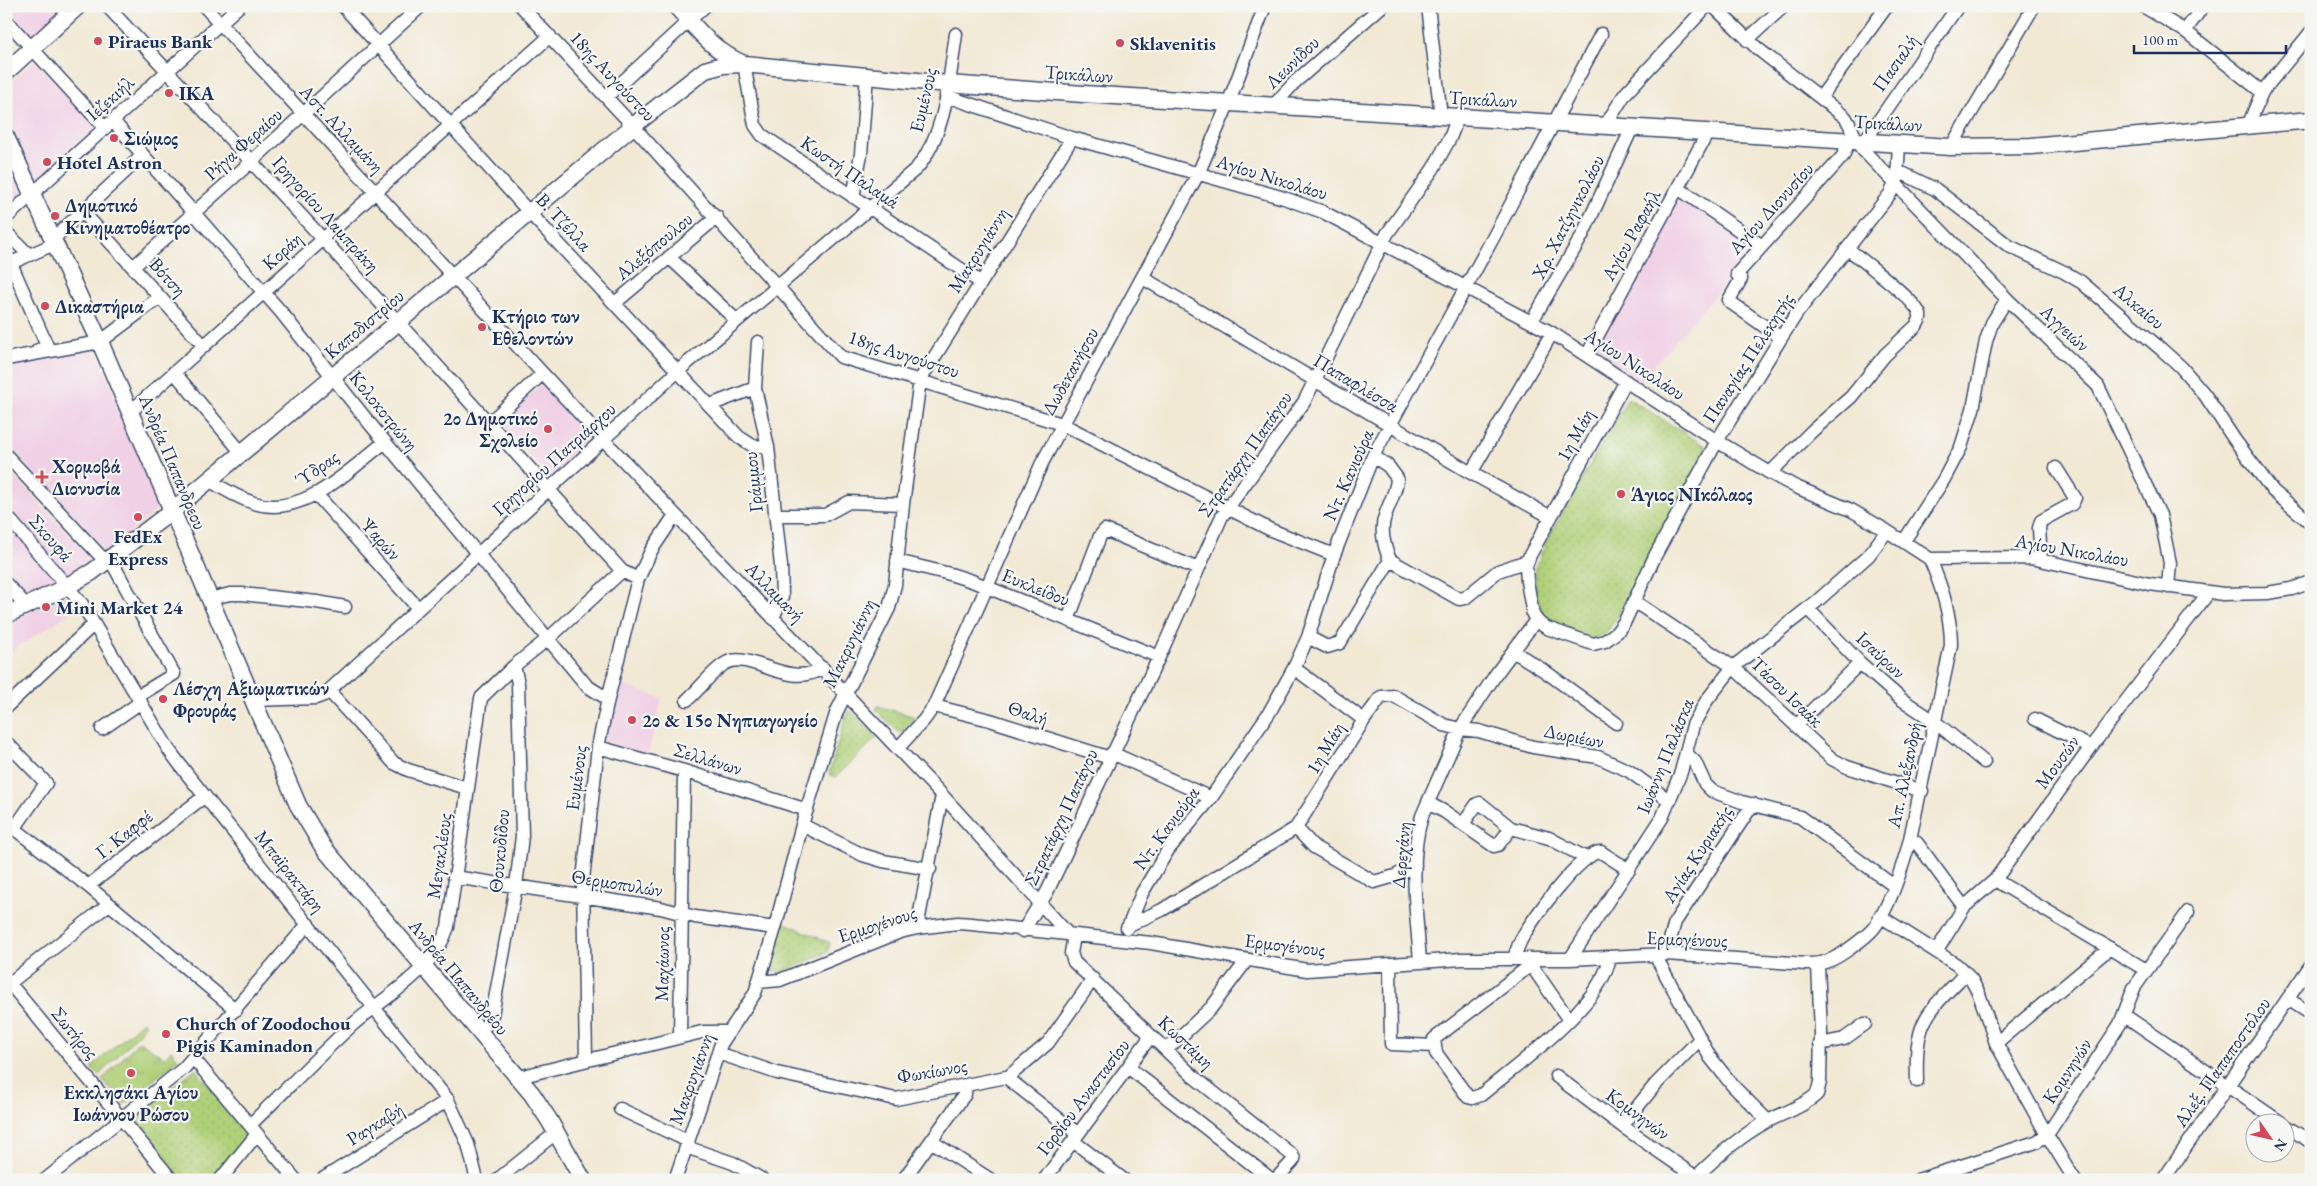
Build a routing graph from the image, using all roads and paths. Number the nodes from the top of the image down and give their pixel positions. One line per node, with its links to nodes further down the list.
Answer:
1 (78, 6): 32 (main road)
2 (107, 6): 35 (street, Γρηγορίου Λαμπράκη)
3 (204, 6): 23 (street, Αστ. Αλλαμάνη)
4 (239, 6): 23 (street, Ιεζεκιήλ)
5 (342, 6): 31 (street, Β. Τζέλλα)
6 (421, 6): 31 (street, Ρήγα Φεραίου)
7 (521, 6): 28 (street, 18ης Αυγούστου)
8 (676, 6): 22 (main road, Τρικάλων)
9 (705, 6): 22 (street)
10 (1265, 6): 42 (street, Δωδεκανήσου)
11 (1382, 6): 43 (street, Λεωνίδου)
12 (1428, 6): 45 (street)
13 (1707, 6): 52 (street)
14 (1713, 6): 29 (street)
15 (1784, 6): 29 (street)
16 (1887, 6): 41 (street)
17 (1958, 6): 58 (street, Πασιαλή)
18 (2034, 6): 60 (street)
19 (2143, 6): 24 (street)
20 (2203, 6): 24 (street)
21 (6, 20): 32 (street, Κολοκοτρώνη)
22 (689, 21): 30 (main road, Τρικάλων); 40 (street)
23 (220, 23): 35 (street, Ιεζεκιήλ); 44 (street, Αστ. Αλλαμάνη)
24 (2185, 31): 39 (street)
25 (2311, 33): 39 (street)
26 (956, 34): 38 (street, Ευμένους)
27 (1601, 34): 48 (street, Ντ. Κανιούρα)
28 (550, 36): 40 (street, 18ης Αυγούστου); 50 (street, Κοράη)
29 (1747, 40): 41 (street)
30 (711, 45): 33 (main road, Τρικάλων); 34 (main road)
31 (379, 46): 44 (street, Ρήγα Φεραίου); 50 (street, Β. Τζέλλα)
32 (32, 48): 36 (main road); 49 (street, Κολοκοτρώνη)
33 (744, 64): 34 (main road, Καποδιστρίου); 37 (main road, Τρικάλων); 68 (street, Κωστή Παλαμά)
34 (705, 70): 51 (main road, Καποδιστρίου)
35 (168, 71): 49 (street, Ιεζεκιήλ); 62 (street, Γρηγορίου Λαμπράκη)
36 (6, 72)
37 (867, 75): 38 (main road, Τρικάλων); 68 (street)
38 (947, 90): 42 (main road, Τρικάλων); 57 (street, Αγίου Νικολάου); 69 (street, Ευμένους)
39 (2262, 92): 53 (street)
40 (606, 97): 51 (street, 18ης Αυγούστου)
41 (1821, 97): 58 (street)
42 (1228, 104): 43 (main road, Τρικάλων); 63 (street, Δωδεκανήσου)
43 (1273, 106): 45 (main road, Τρικάλων)
44 (304, 115): 62 (street, Ρήγα Φεραίου); 66 (street, Αστ. Αλλαμάνη)
45 (1441, 116): 46 (main road, Τρικάλων)
46 (1458, 117): 48 (main road, Τρικάλων); 78 (street, Στρατάρχη Παπάγου)
47 (2311, 120): 53 (main road, Τρικάλων)
48 (1554, 123): 52 (main road, Τρικάλων); 89 (street, Ντ. Κανιούρα)
49 (109, 124): 61 (street, Κολοκοτρώνη); 67 (street, Ιεζεκιήλ)
50 (451, 126): 66 (street, Κοράη); 72 (street, Β. Τζέλλα)
51 (634, 126): 72 (main road, Καποδιστρίου); 74 (street, 18ης Αυγούστου)
52 (1605, 126): 54 (main road, Τρικάλων)
53 (2248, 126): 60 (main road, Τρικάλων)
54 (1632, 128): 55 (main road, Τρικάλων); 95 (street, Χρ. Χατζηνικολάου)
55 (1708, 132): 58 (main road, Τρικάλων); 65 (street, Αγίου Ραφαήλ)
56 (6, 137): 67 (main road, Ανδρέα Παπανδρεου)
57 (1072, 138): 63 (street, Αγίου Νικολάου); 87 (street, Μακρυγιάννη)
58 (1856, 141): 59 (main road, Τρικάλων); 64 (street, Αγγειών); 79 (street, Αγίου Διονυσίου)
59 (1899, 144): 60 (main road, Τρικάλων); 64 (street, Παναγίας Πελεκητής)
60 (1951, 147)
61 (144, 155): 70 (street); 71 (street, Κολοκοτρώνη)
62 (252, 162): 71 (street, Ρήγα Φεραίου); 76 (street, Γρηγορίου Λαμπράκη)
63 (1198, 174): 78 (street, Αγίου Νικολάου); 86 (street, Δωδεκανήσου)
64 (1897, 177): 80 (street, Παναγίας Πελεκητής); 92 (street, Αγγειών); 137 (street, Αλκαίου)
65 (1678, 188): 79 (street); 102 (street, Αγίου Ραφαήλ)
66 (376, 193): 76 (street, Κοράη); 85 (street, Αστ. Αλλαμάνη)
67 (32, 194): 73 (street, Ιεζεκιήλ); 77 (main road, Ανδρέα Παπανδρεου)
68 (853, 197): 69 (street, Κωστή Παλαμά)
69 (869, 208): 87 (street, Κωστή Παλαμά); 88 (street, Γρηγορίου Πατριάρχου)
70 (83, 212): 77 (street); 84 (street, Βότση)
71 (194, 212): 84 (street, Ρήγα Φεραίου); 90 (street, Κολοκοτρώνη)
72 (529, 212): 85 (main road, Καποδιστρίου); 93 (street, Β. Τζέλλα)
73 (6, 218)
74 (717, 218): 82 (street, Αλεξόπουλου); 88 (street, 18ης Αυγούστου)
75 (6, 232): 81 (street)
76 (324, 239): 90 (street, Κοράη); 96 (street, Γρηγορίου Λαμπράκη)
77 (53, 242): 81 (street); 99 (main road, Ανδρέα Παπανδρεου)
78 (1383, 243): 89 (street, Αγίου Νικολάου); 109 (street, Στρατάρχη Παπάγου)
79 (1762, 246): 98 (street, Αγίου Διονυσίου)
80 (1848, 249): 98 (street, Παναγίας Πελεκητής); 126 (street)
81 (29, 255): 83 (street)
82 (669, 257): 93 (street, Αλεξόπουλου); 94 (street)
83 (9, 262): 103 (street)
84 (132, 266): 91 (street, Βότση)
85 (452, 277): 96 (main road, Καποδιστρίου); 106 (street, Αλλαμανή)
86 (1143, 278): 109 (street, Παπαφλέσσα); 115 (street, Δωδεκανήσου)
87 (980, 282): 108 (street, Μακρυγιάννη)
88 (778, 285): 94 (street, Γρηγορίου Πατριάρχου); 108 (street, 18ης Αυγούστου)
89 (1467, 286): 95 (street, Αγίου Νικολάου); 116 (street, Ντ. Κανιούρα)
90 (264, 292): 101 (street, Κοράη); 107 (street, Κολοκοτρώνη)
91 (160, 297): 99 (street); 101 (street, Βότση)
92 (2007, 299): 139 (street); 155 (street, Αγγειών)
93 (614, 303): 104 (street, Β. Τζέλλα)
94 (736, 320): 104 (street, Γρηγορίου Πατριάρχου)
95 (1532, 321): 97 (street, Αγίου Νικολάου)
96 (398, 322): 107 (main road, Καποδιστρίου); 114 (street, Γρηγορίου Λαμπράκη)
97 (1552, 333): 102 (street, Αγίου Νικολάου); 125 (street)
98 (1781, 338): 118 (street, Παναγίας Πελεκητής)
99 (100, 342): 103 (street); 113 (main road, Ανδρέα Παπανδρεου)
100 (758, 342): 111 (street, Γράμμου)
101 (204, 346): 105 (street, Κοράη)
102 (1587, 355): 110 (street, Αγίου Νικολάου)
103 (6, 358)
104 (678, 371): 112 (street, Β. Τζέλλα); 117 (street, Γρηγορίου Πατριάρχου)
105 (174, 372): 113 (street, Κοράη); 121 (street)
106 (542, 374): 114 (street); 117 (street, Αλλαμανή)
107 (332, 377): 119 (street, Κολοκοτρώνη); 121 (main road, Καποδιστρίου)
108 (920, 380): 115 (street, 18ης Αυγούστου); 130 (street, Μακρυγιάννη)
109 (1316, 381): 116 (street, Παπαφλέσσα); 131 (street, Στρατάρχη Παπάγου)
110 (1626, 381): 118 (street, Αγίου Νικολάου); 136 (street, 1η Μάη)
111 (755, 388): 112 (street); 120 (street, Γράμμου)
112 (710, 405): 120 (street, Β. Τζέλλα)
113 (129, 412): 132 (main road, Ανδρέα Παπανδρεου)
114 (489, 423): 128 (street, Γρηγορίου Λαμπράκη)
115 (1062, 424): 131 (street, 18ης Αυγούστου); 154 (street, Δωδεκανήσου)
116 (1390, 425): 123 (street, Ντ. Κανιούρα); 125 (street, Παπαφλέσσα)
117 (604, 440): 128 (street, Γρηγορίου Πατριάρχου); 134 (street, Αλλαμανή)
118 (1717, 441): 126 (street, Αγίου Νικολάου); 158 (street, Παναγίας Πελεκητής)
119 (385, 442): 129 (street, Ύδρας); 140 (street, Κολοκοτρώνη)
120 (768, 448): 135 (street, Γράμμου)
121 (242, 453): 127 (main road, Καποδιστρίου)
122 (6, 454): 146 (street)
123 (1374, 456): 141 (street, Ντ. Κανιούρα); 144 (street)
124 (2056, 468): 145 (street)
125 (1471, 473): 136 (street, Παπαφλέσσα)
126 (1770, 473): 138 (street, Αγίου Νικολάου)
127 (209, 480): 129 (street, Ύδρας); 132 (main road, Καποδιστρίου)
128 (549, 489): 140 (street, Γρηγορίου Πατριάρχου); 149 (street, Γρηγορίου Λαμπράκη)
129 (316, 494): 161 (street, Ψαρών)
130 (903, 504): 135 (street); 143 (street, Μακρυγιάννη)
131 (1227, 508): 141 (street, 18ης Αυγούστου); 148 (street, Στρατάρχη Παπάγου)
132 (172, 511): 146 (main road, Καποδιστρίου); 157 (main road, Ανδρέα Παπανδρεου)
133 (6, 515): 153 (street, Σκουφά)
134 (675, 515): 150 (street, Ευμένους); 164 (street, Αλλαμανή)
135 (775, 516): 164 (street, Γράμμου)
136 (1551, 517): 147 (street, 1η Μάη)
137 (2311, 523)
138 (1887, 531): 139 (street, Αγίου Νικολάου); 162 (street, Ιωάννη Παλάσκα)
139 (1904, 541): 142 (street, Αγίου Νικολάου)
140 (478, 553): 161 (street, Γρηγορίου Πατριάρχου); 169 (street, Κολοκοτρώνη)
141 (1334, 555): 168 (street, Ντ. Κανιούρα)
142 (1930, 559): 145 (street, Αγίου Νικολάου); 187 (street, Απ. Αλεξανδρή)
143 (897, 560): 154 (street, Ευκλείδου); 178 (street, Μακρυγιάννη)
144 (1390, 560): 147 (street); 168 (street)
145 (2041, 560): 155 (street, Αγίου Νικολάου)
146 (108, 561): 153 (main road, Καποδιστρίου); 179 (street)
147 (1528, 561): 166 (street, 1η Μάη)
148 (1198, 569): 165 (street); 171 (street, Στρατάρχη Παπάγου)
149 (622, 571): 150 (street, Γρηγορίου Λαμπράκη); 169 (street, Μεγακλέους)
150 (638, 579): 180 (street, Ευμένους)
151 (2311, 582): 156 (street, Αγίου Νικολάου)
152 (6, 584): 159 (street)
153 (68, 586): 159 (main road, Καποδιστρίου); 167 (street, Μπαϊρακτάρη)
154 (986, 587): 165 (street, Ευκλείδου); 184 (street, Δωδεκανήσου)
155 (2168, 587): 156 (street, Αγίου Νικολάου)
156 (2209, 592): 193 (street, Μουσών)
157 (209, 599): 160 (street); 181 (main road, Ανδρέα Παπανδρεου)
158 (1634, 602): 166 (street); 174 (street, Τάσου Ισαάκ)
159 (26, 605): 163 (main road, Καποδιστρίου)
160 (345, 607)
161 (418, 608): 177 (street, Γρηγορίου Πατριάρχου)
162 (1808, 609): 172 (street, Ισαύρων); 174 (street, Ιωάννη Παλάσκα)
163 (6, 615)
164 (773, 618): 175 (street, Αλλαμανή)
165 (1068, 620): 171 (street, Ευκλείδου)
166 (1536, 620): 170 (street)
167 (94, 624): 179 (street, Μπαϊρακτάρη); 183 (street)
168 (1308, 637): 176 (street, Ντ. Κανιούρα)
169 (549, 638): 173 (street, Μεγακλέους); 180 (street, Κολοκοτρώνη)
170 (1512, 651): 188 (street); 190 (street)
171 (1159, 658): 197 (street, Στρατάρχη Παπάγου)
172 (1860, 663): 187 (street, Ισαύρων); 189 (street)
173 (514, 666): 200 (street, Μεγακλέους); 223 (street, Θουκυδίδου)
174 (1732, 667): 189 (street, Τάσου Ισαάκ); 196 (street, Ιωάννη Παλάσκα)
175 (823, 668): 178 (street, Αλλαμανή); 182 (street)
176 (1294, 668): 186 (street); 204 (street, Ντ. Κανιούρα)
177 (329, 691): 181 (street, Γρηγορίου Πατριάρχου); 200 (street)
178 (845, 692): 195 (street, Αλλαμανή); 209 (street, Μακρυγιάννη)
179 (139, 699): 191 (street); 203 (street, Μπαϊρακτάρη)
180 (608, 699): 194 (street, Ευμένους)
181 (252, 700): 208 (main road, Ανδρέα Παπανδρεου)
182 (687, 700)
183 (6, 706)
184 (934, 706): 195 (street, Δωδεκανήσου); 197 (street, Θαλή)
185 (2035, 719): 193 (street)
186 (1364, 720): 190 (street, 1η Μάη); 213 (street, 1η Μάη)
187 (1934, 721): 198 (street, Ισαύρων); 201 (street, Απ. Αλεξανδρή)
188 (1616, 723)
189 (1796, 726): 201 (street, Τάσου Ισαάκ)
190 (1460, 729): 205 (street, Δωριέων); 206 (street, Δερεχάνη)
191 (102, 730)
192 (6, 742): 211 (street)
193 (2091, 746): 221 (street, Μουσών)
194 (598, 747): 199 (street, Σελλάνων); 225 (street, Ευμένους)
195 (898, 748): 202 (street, Αλλαμανή)
196 (1686, 753): 205 (street, Ιωάννη Παλάσκα); 207 (street)
197 (1111, 756): 204 (street, Θαλή); 227 (street, Στρατάρχη Παπάγου)
198 (1984, 762)
199 (684, 771): 209 (street, Σελλάνων); 230 (street, Μαχάωνος)
200 (467, 788): 220 (street, Μεγακλέους)
201 (1922, 791): 215 (street, Απ. Αλεξανδρή)
202 (942, 795): 218 (street); 227 (street, Αλλαμανή)
203 (205, 796): 222 (street, Γ. Καφφέ); 232 (street, Μπαϊρακτάρη)
204 (1211, 798): 233 (street, Ντ. Κανιούρα)
205 (1670, 801): 219 (street, Ιωάννη Παλάσκα)
206 (1428, 803): 210 (street); 217 (street, Δερεχάνη)
207 (1753, 804): 224 (street); 241 (street, Αγίας Κυριακής)
208 (298, 805): 251 (main road, Ανδρέα Παπανδρέου)
209 (807, 810): 212 (street, Μακρυγιάννη)
210 (1463, 824): 214 (street); 214 (street)
211 (10, 825): 222 (street)
212 (802, 825): 218 (street); 234 (street, Μακρυγιάννη)
213 (1296, 828): 217 (street); 233 (street, 1η Μάη)
214 (1511, 828): 216 (street)
215 (1910, 839): 224 (street, Απ. Αλεξανδρή); 228 (street)
216 (1586, 858): 219 (street); 242 (street)
217 (1415, 865): 246 (street, Δερεχάνη)
218 (930, 868): 235 (street)
219 (1629, 870): 244 (street, Ιωάννη Παλάσκα)
220 (454, 877): 223 (street, Θερμοπυλών); 251 (street, Μεγακλέους)
221 (1995, 880): 228 (street, Μουσών); 239 (street)
222 (88, 886): 226 (street)
223 (516, 886): 225 (street, Θερμοπυλών); 264 (street, Θουκυδίδου)
224 (1894, 886): 231 (street, Απ. Αλεξανδρή)
225 (583, 897): 230 (street, Θερμοπυλών); 275 (street, Ευμένους)
226 (109, 904): 256 (street); 259 (street)
227 (1041, 904): 236 (street, Στρατάρχη Παπάγου); 237 (street, Αλλαμανή)
228 (1964, 908): 240 (street, Μουσών)
229 (2188, 912): 252 (street, Κομνηνών)
230 (681, 913): 234 (street, Θερμοπυλών); 267 (street, Μαχάωνος)
231 (1880, 916): 240 (street); 249 (street, Απ. Αλεξανδρή)
232 (308, 924): 258 (street, Μπαϊρακτάρη); 259 (street)
233 (1129, 925): 238 (street)
234 (775, 928): 255 (street, Μακρυγιάννη)
235 (917, 928): 236 (street, Ερμογένους); 255 (street, Ερμογένους)
236 (1023, 931): 237 (street, Ερμογένους)
237 (1071, 936): 238 (street, Ερμογένους); 254 (street, Κωστάμη)
238 (1120, 939): 245 (street, Ερμογένους)
239 (2110, 948): 252 (street); 269 (street)
240 (1936, 952): 253 (street)
241 (1660, 955): 243 (street, Ερμογένους); 249 (street, Ερμογένους); 268 (street)
242 (1514, 958): 246 (street, Ερμογένους); 247 (street, Ερμογένους)
243 (1610, 958): 244 (street, Ερμογένους); 262 (street)
244 (1570, 959): 247 (street, Ερμογένους)
245 (1247, 960): 248 (street, Ερμογένους); 272 (street)
246 (1420, 962): 248 (street, Ερμογένους)
247 (1531, 962): 262 (street); 271 (street)
248 (1390, 965): 271 (street)
249 (1818, 965): 270 (street)
250 (2311, 965): 257 (street, Αλεξ. Παπαποστόλου)
251 (424, 967): 258 (street, Μεγακλέους); 264 (main road, Ανδρέα Παπανδρέου)
252 (2146, 970): 261 (street, Κομνηνών)
253 (1966, 973): 269 (street); 280 (street)
254 (1093, 979): 266 (street, Κωστάμη); 279 (street)
255 (758, 982): 265 (street, Μακρυγιάννη)
256 (7, 983): 286 (street, Σωτήρος)
257 (2288, 999): 260 (street); 282 (street, Αλεξ. Παπαποστόλου)
258 (374, 1007): 283 (street, Μπαϊρακτάρη); 289 (street, Μεγακλέους)
259 (236, 1010): 274 (street)
260 (2311, 1014)
261 (2124, 1015): 282 (street); 292 (street, Κομνηνών)
262 (1569, 1020): 271 (street)
263 (1865, 1024): 270 (street)
264 (479, 1032): 278 (main road, Ανδρέα Παπανδρέου)
265 (727, 1032): 267 (street); 273 (street, Μακρυγιάννη)
266 (1151, 1036): 272 (street, Κωστάμη); 276 (street, Γορδίου Αναστασίου)
267 (680, 1037): 275 (street)
268 (1700, 1040): 287 (street); 288 (street)
269 (1996, 1043): 292 (street)
270 (1820, 1044): 287 (street)
271 (1434, 1046)
272 (1166, 1050): 312 (street, Κωστάμη)
273 (718, 1053): 281 (street, Φωκίωνος); 296 (street, Μακρυγιάννη)
274 (194, 1059): 286 (street); 289 (street)
275 (586, 1060): 278 (street)
276 (1128, 1067): 293 (street, Γορδίου Αναστασίου); 312 (street)
277 (1556, 1076): 288 (street, Κομνηνών)
278 (519, 1077): 291 (main road, Ανδρέα Παπανδρέου)
279 (1007, 1078): 281 (street, Φωκίωνος); 293 (street)
280 (1917, 1081)
281 (966, 1085): 294 (street)
282 (2227, 1086): 285 (street); 315 (street, Αλεξ. Παπαποστόλου)
283 (448, 1100): 302 (street, Ραγκαβή); 303 (street, Μπαϊρακτάρη)
284 (620, 1109): 296 (street)
285 (2269, 1114)
286 (122, 1119): 298 (street); 299 (street, Σωτήρος)
287 (1768, 1121): 297 (street)
288 (1622, 1126): 297 (street, Κομνηνών)
289 (254, 1130): 300 (street, Μεγακλέους); 301 (street)
290 (2294, 1131): 295 (street)
291 (557, 1132): 304 (street); 305 (main road, Ανδρέα Παπανδρέου)
292 (2047, 1135): 313 (street); 314 (street)
293 (1075, 1138): 310 (street, Γορδίου Αναστασίου); 311 (street)
294 (931, 1140): 308 (street); 309 (street)
295 (2311, 1142)
296 (687, 1144): 306 (street, Μακρυγιάννη); 307 (street)
297 (1698, 1179)
298 (45, 1180)
299 (172, 1180)
300 (220, 1180)
301 (296, 1180)
302 (321, 1180)
303 (477, 1180)
304 (497, 1180)
305 (583, 1180)
306 (675, 1180)
307 (763, 1180)
308 (903, 1180)
309 (991, 1180)
310 (1044, 1180)
311 (1124, 1180)
312 (1273, 1180)
313 (1918, 1180)
314 (2075, 1180)
315 (2163, 1180)

